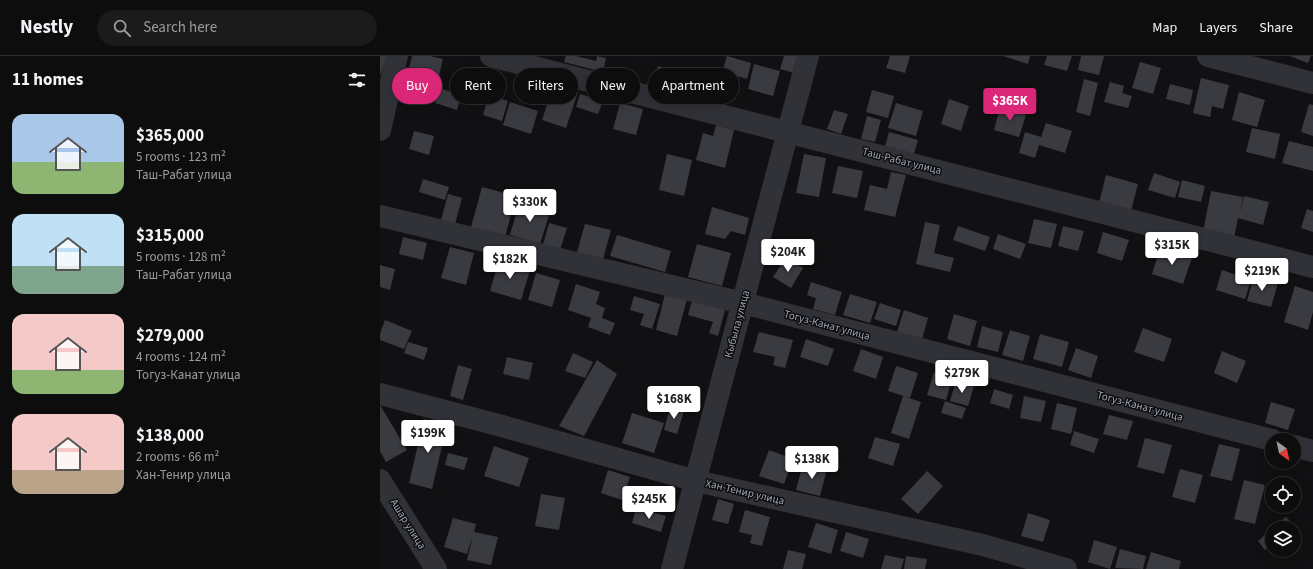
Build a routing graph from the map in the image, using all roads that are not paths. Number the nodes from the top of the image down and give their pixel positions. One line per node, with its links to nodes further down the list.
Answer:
1 (397, 56): 6 (street)
2 (491, 56): 7 (street, Таш-Рабат улица)
3 (808, 56): 7 (street, Кыбыла улица)
4 (1208, 56): 5 (street)
5 (1313, 83)
6 (380, 130)
7 (788, 131): 9 (street, Таш-Рабат улица); 10 (street, Кыбыла улица)
8 (380, 216): 10 (street, Тогуз-Канат улица)
9 (1313, 267)
10 (743, 303): 12 (street, Тогуз-Канат улица); 16 (street, Кыбыла улица)
11 (380, 394): 16 (street, Хан-Тенир улица)
12 (1265, 438)
13 (1301, 448): 14 (street)
14 (1313, 451)
15 (380, 480): 17 (street, Ашар улица)
16 (696, 481): 18 (street, Кыбыла улица); 19 (street, Хан-Тенир улица)
17 (436, 569)
18 (672, 569)
19 (1066, 569)

